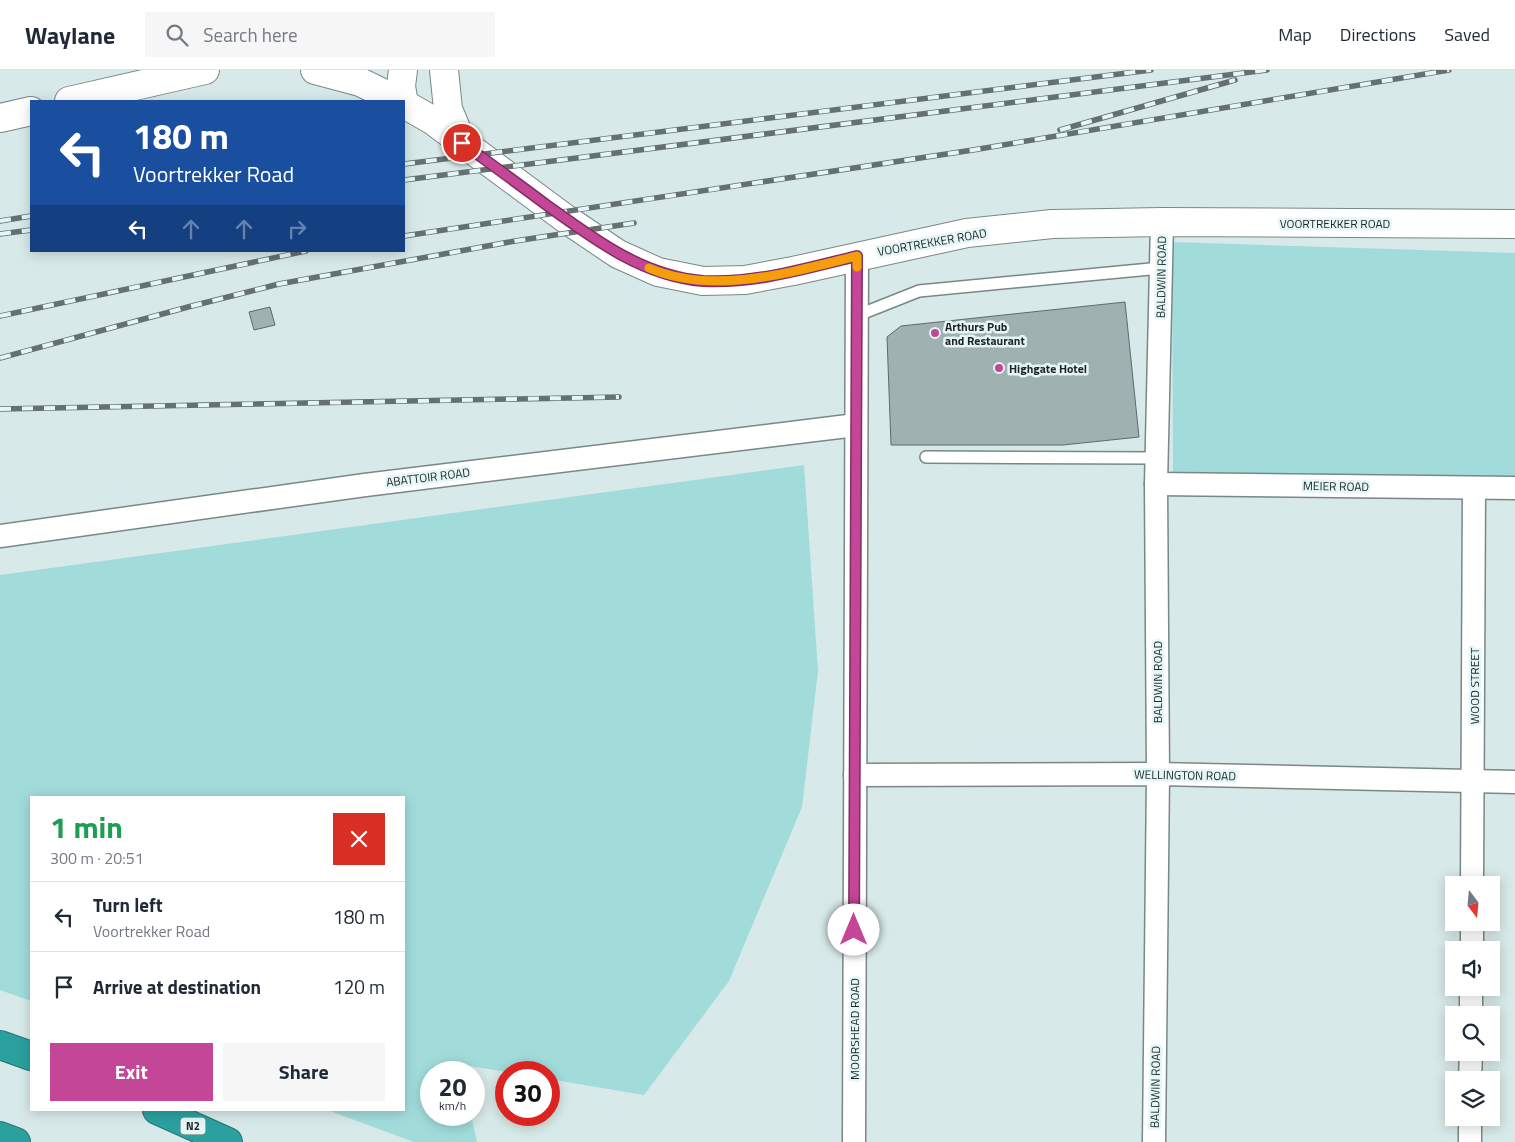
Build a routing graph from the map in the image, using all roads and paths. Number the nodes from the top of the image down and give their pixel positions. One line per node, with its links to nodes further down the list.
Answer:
1 (205, 70): 5 (main road)
2 (315, 70): 6 (main road)
3 (403, 70): 7 (main road)
4 (444, 70): 11 (main road)
5 (73, 100)
6 (397, 100)
7 (403, 100)
8 (405, 105): 11 (main road, VOORTREKKER ROAD)
9 (30, 111): 10 (main road)
10 (0, 118)
11 (462, 143): 14 (main road, VOORTREKKER ROAD)
12 (1162, 222): 13 (main road, VOORTREKKER ROAD); 14 (main road, VOORTREKKER ROAD); 15 (street, BALDWIN ROAD)
13 (1515, 224)
14 (857, 256): 16 (street, MOORSHEAD ROAD)
15 (1161, 268): 16 (lane); 19 (street, BALDWIN ROAD)
16 (856, 316): 17 (street, MOORSHEAD ROAD)
17 (856, 425): 23 (street, ABATTOIR ROAD); 25 (street, MOORSHEAD ROAD)
18 (926, 457): 19 (lane)
19 (1158, 458): 20 (street, BALDWIN ROAD)
20 (1156, 484): 21 (street, MEIER ROAD); 24 (street, BALDWIN ROAD)
21 (1474, 488): 22 (street, MEIER ROAD); 26 (street, WOOD STREET)
22 (1515, 488)
23 (0, 536)
24 (1158, 774): 25 (street, WELLINGTON ROAD); 26 (street, WELLINGTON ROAD); 37 (street, BALDWIN ROAD)
25 (854, 775): 36 (street, MOORSHEAD ROAD)
26 (1474, 781): 27 (street, WELLINGTON ROAD); 28 (street, WOOD STREET)
27 (1515, 782)
28 (1472, 876)
29 (0, 1045): 30 (highway)
30 (30, 1056)
31 (160, 1111): 35 (highway, N2)
32 (1470, 1126): 38 (street)
33 (0, 1136): 34 (highway)
34 (16, 1142)
35 (228, 1142)
36 (854, 1142)
37 (1154, 1142)
38 (1470, 1142)

